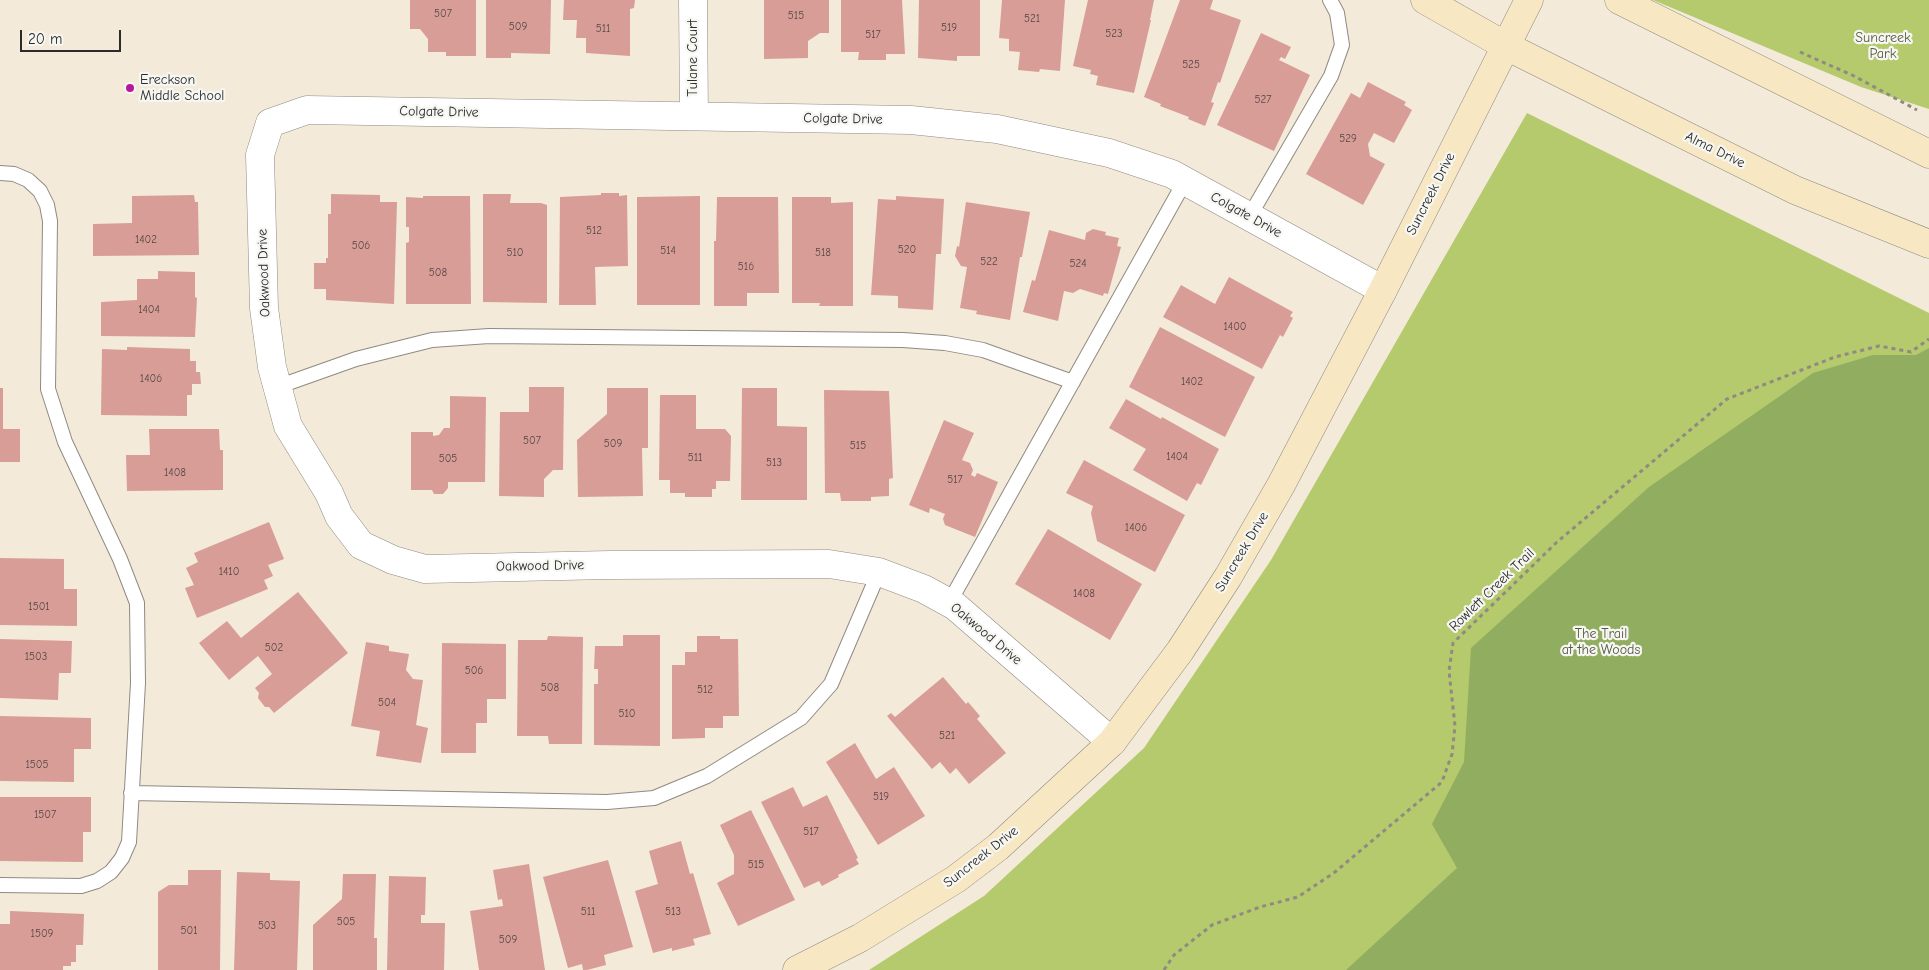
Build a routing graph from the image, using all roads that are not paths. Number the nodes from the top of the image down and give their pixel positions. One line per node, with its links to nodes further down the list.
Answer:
1 (693, 0): 7 (street, Tulane Court)
2 (1330, 0): 12 (lane)
3 (1425, 0): 6 (street, Alma Drive)
4 (1529, 0): 6 (street, Suncreek Drive)
5 (1619, 0): 9 (street)
6 (1506, 46): 13 (street, Alma Drive); 14 (street, Suncreek Drive)
7 (694, 116): 8 (street, Colgate Drive); 11 (street, Colgate Drive)
8 (270, 123): 16 (street, Oakwood Drive)
9 (1929, 154)
10 (0, 173): 20 (lane)
11 (1185, 181): 12 (street, Colgate Drive); 15 (lane)
12 (1249, 217): 14 (street, Colgate Drive)
13 (1923, 242)
14 (1383, 290): 19 (street, Suncreek Drive)
15 (1073, 382): 16 (lane); 18 (lane)
16 (277, 387): 17 (street, Oakwood Drive)
17 (879, 572): 18 (street, Oakwood Drive); 20 (lane)
18 (950, 603): 19 (street, Oakwood Drive)
19 (1112, 742): 22 (street, Suncreek Drive)
20 (131, 793): 21 (lane)
21 (0, 885)
22 (797, 970)

